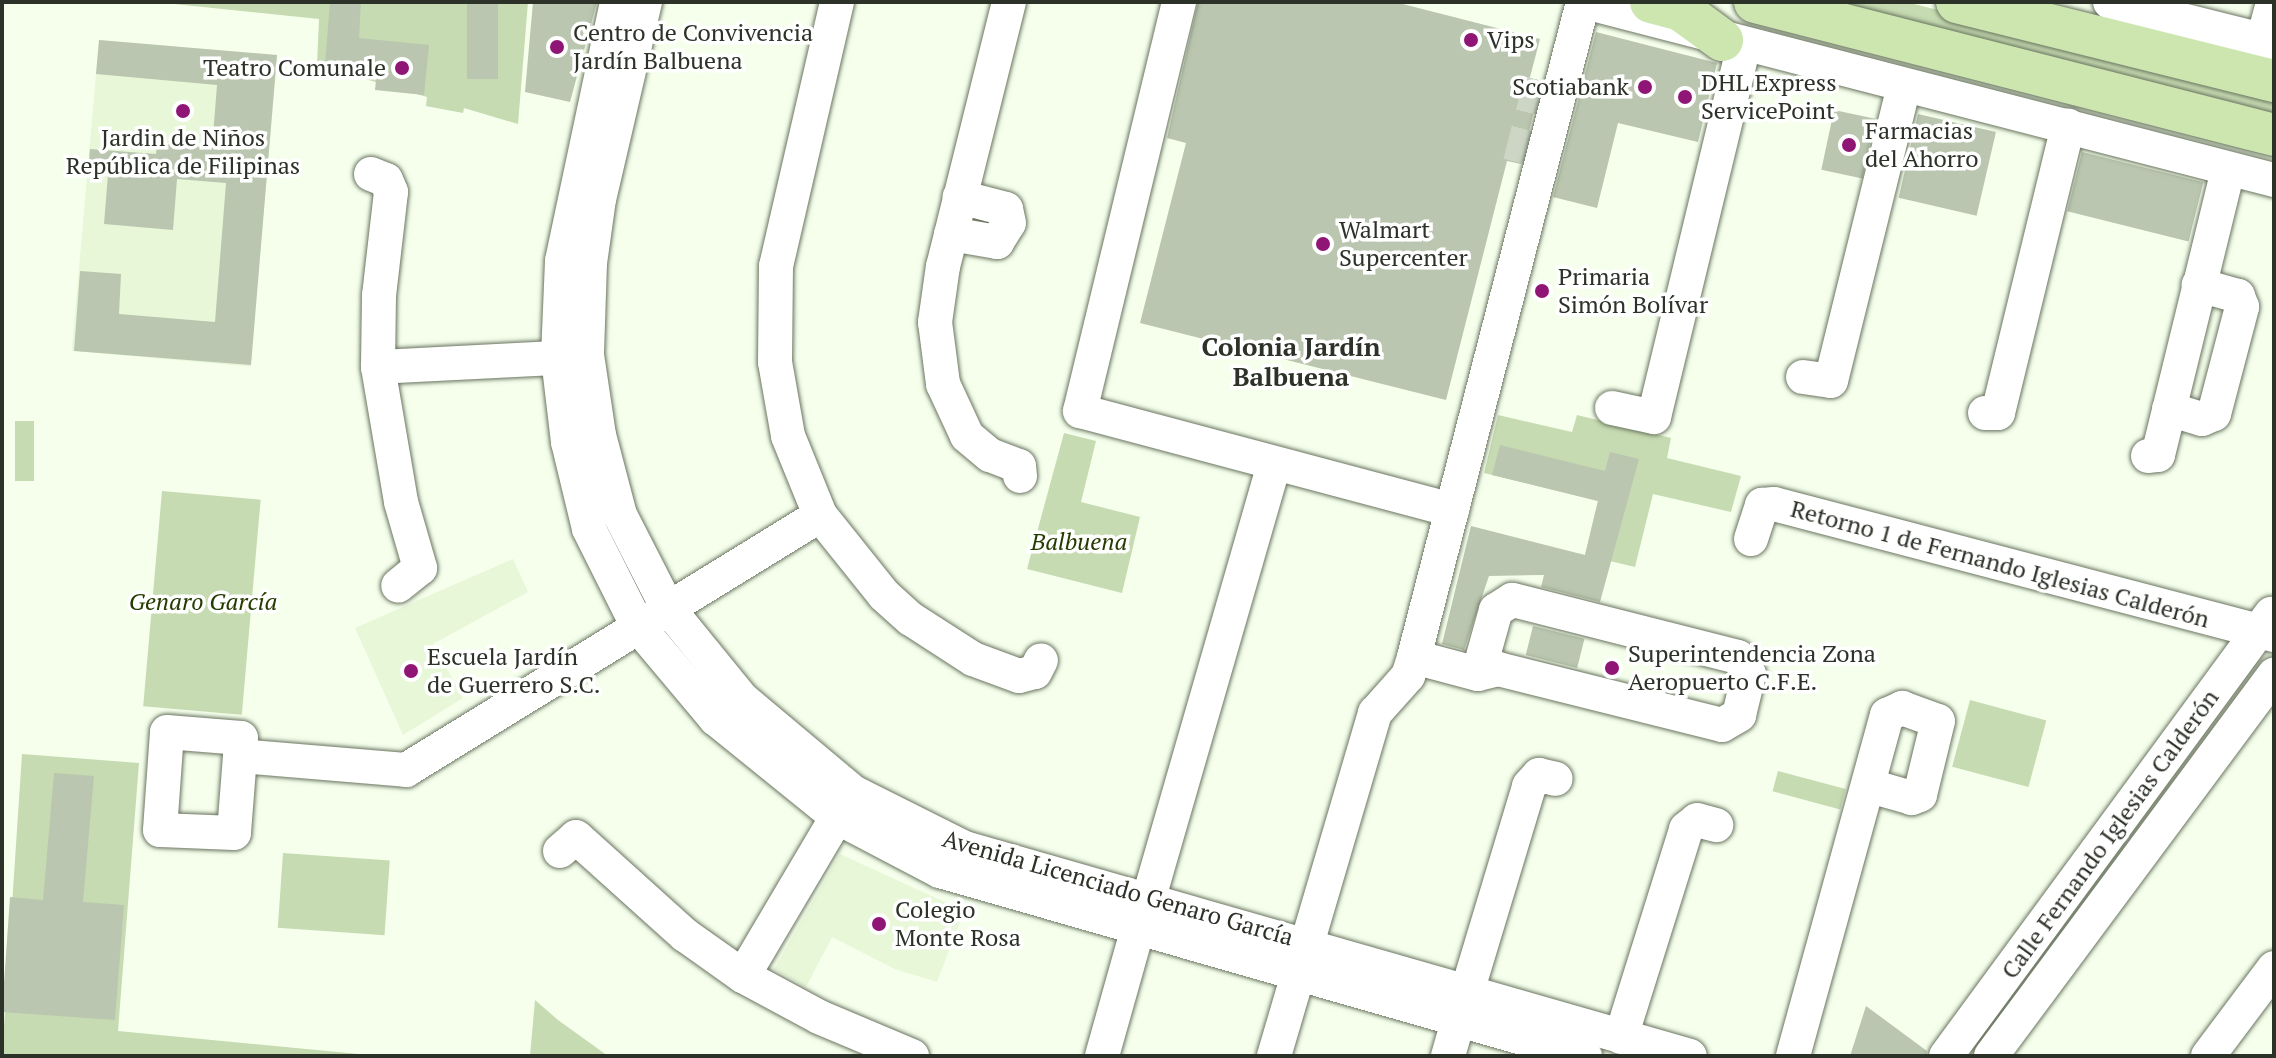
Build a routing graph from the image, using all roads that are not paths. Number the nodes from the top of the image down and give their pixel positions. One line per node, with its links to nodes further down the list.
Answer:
1 (617, 2): 20 (street, Avenida Licenciado Genaro García)
2 (645, 2): 20 (street, Avenida Licenciado Genaro García)
3 (837, 2): 39 (street)
4 (1009, 2): 25 (street)
5 (1179, 2): 36 (street)
6 (1560, 2): 15 (street)
7 (1584, 2): 14 (street); 28 (street)
8 (1651, 2): 14 (main road)
9 (1755, 2): 19 (main road)
10 (1957, 2): 16 (main road)
11 (2110, 2): 13 (street)
12 (2273, 2): 13 (street)
13 (2268, 42)
14 (1733, 43): 17 (street); 32 (street)
15 (1542, 76)
16 (2274, 81)
17 (1904, 86): 18 (street); 31 (street)
18 (2068, 125): 22 (street); 34 (street)
19 (2274, 135)
20 (598, 148): 29 (street, Avenida Licenciado Genaro García); 42 (street, Avenida Licenciado Genaro García)
21 (1520, 163): 28 (street)
22 (2228, 169): 24 (street); 27 (street)
23 (371, 174): 30 (street)
24 (2274, 180)
25 (960, 197): 26 (street); 26 (street)
26 (951, 234): 37 (street)
27 (2199, 285): 33 (street); 33 (street)
28 (1505, 307): 38 (street)
29 (558, 358): 30 (street); 43 (street, Avenida Licenciado Genaro García)
30 (378, 367): 41 (street)
31 (1803, 377)
32 (1612, 408)
33 (2169, 409): 35 (street)
34 (1985, 413)
35 (2148, 456)
36 (1274, 464): 38 (street); 56 (street)
37 (1020, 476)
38 (1452, 510): 45 (street)
39 (820, 515): 42 (street); 46 (street)
40 (1751, 539): 44 (street, Retorno 1 de Fernando Iglesias Calderón)
41 (398, 586)
42 (667, 607): 43 (street); 55 (street, Avenida Licenciado Genaro García)
43 (637, 625): 49 (street); 52 (street, Avenida Licenciado Genaro García)
44 (2269, 626): 69 (street, Calle Fernando Iglesias Calderón)
45 (1414, 657): 47 (street); 57 (street)
46 (1041, 660)
47 (1478, 674): 47 (street)
48 (2274, 675): 70 (street, Calle Fernando Iglesias Calderón)
49 (240, 756)
50 (1556, 779): 60 (street)
51 (1870, 786): 68 (street)
52 (837, 817): 55 (street, Avenida Licenciado Genaro García); 59 (street)
53 (1716, 825): 61 (street)
54 (560, 851): 59 (street)
55 (1000, 873): 56 (street, Avenida Licenciado Genaro García)
56 (1143, 914): 57 (street, Avenida Licenciado Genaro García); 63 (street)
57 (1302, 959): 60 (street, Avenida Licenciado Genaro García); 64 (street)
58 (2274, 968): 71 (street)
59 (743, 976): 62 (street)
60 (1462, 1006): 61 (street, Avenida Licenciado Genaro García); 65 (street); 66 (street, Avenida Licenciado Genaro García)
61 (1621, 1037): 67 (street, Avenida Licenciado Genaro García)
62 (912, 1056)
63 (1102, 1056)
64 (1274, 1056)
65 (1448, 1056)
66 (1585, 1056)
67 (1690, 1056)
68 (1793, 1056)
69 (1946, 1056)
70 (1991, 1056)
71 (2208, 1056)

